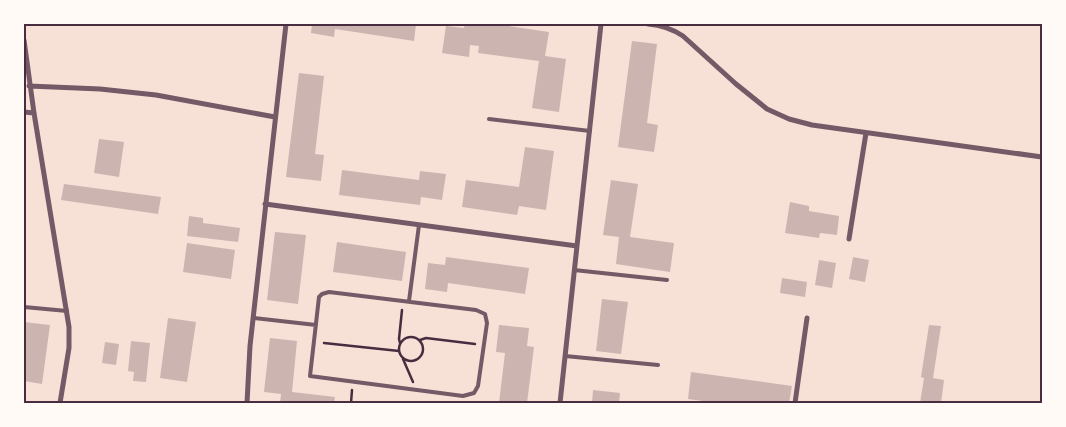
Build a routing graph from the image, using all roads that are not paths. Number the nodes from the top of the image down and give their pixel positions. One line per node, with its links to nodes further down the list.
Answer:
1 (286, 24): 8 (street)
2 (601, 24): 10 (street)
3 (648, 24): 11 (street)
4 (24, 40): 5 (street)
5 (29, 86): 7 (street); 8 (street)
6 (24, 112): 7 (street)
7 (34, 113): 21 (street)
8 (275, 117): 13 (street)
9 (489, 120): 10 (lane)
10 (590, 131): 16 (street)
11 (866, 132): 12 (street); 15 (street)
12 (1042, 156)
13 (265, 204): 14 (street); 22 (street)
14 (419, 225): 16 (street); 19 (lane)
15 (849, 239)
16 (577, 246): 17 (street)
17 (574, 270): 18 (lane); 25 (street)
18 (667, 280)
19 (406, 301): 24 (lane); 24 (lane)
20 (24, 307): 21 (lane)
21 (67, 311): 27 (street)
22 (253, 318): 24 (lane); 28 (street)
23 (808, 318): 30 (street)
24 (316, 324)
25 (565, 356): 26 (lane); 29 (street)
26 (658, 365)
27 (60, 403)
28 (248, 403)
29 (560, 403)
30 (795, 403)

